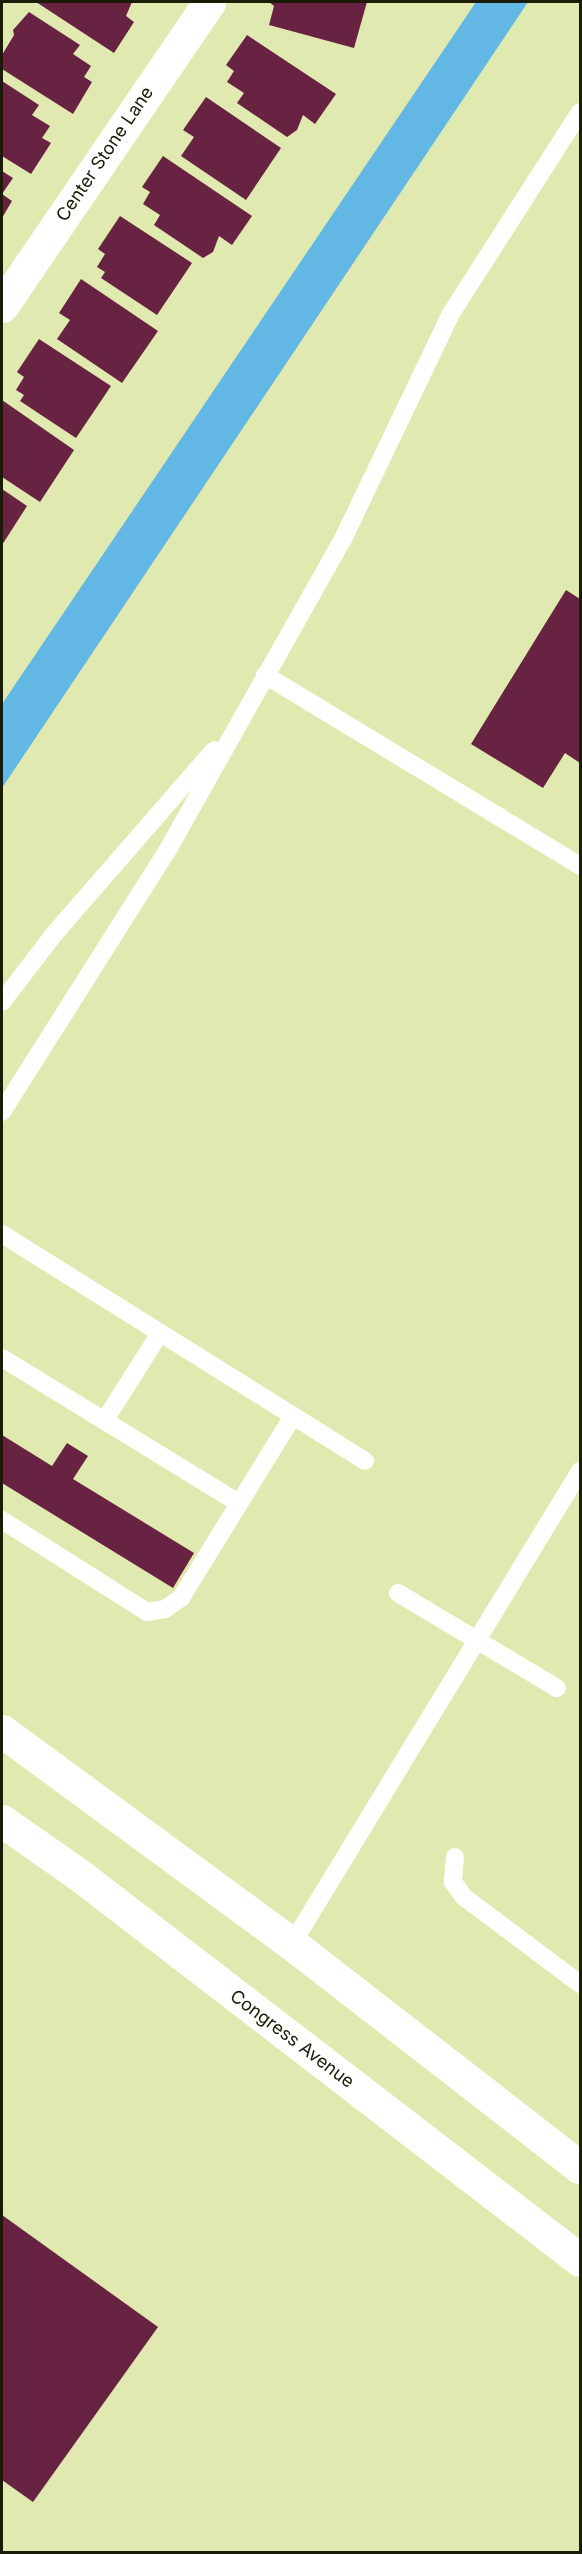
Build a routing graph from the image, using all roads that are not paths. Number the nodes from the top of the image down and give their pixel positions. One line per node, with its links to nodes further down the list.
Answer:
1 (209, 2): 3 (street, Center Stone Lane)
2 (580, 112): 4 (lane)
3 (2, 306)
4 (265, 675): 5 (lane); 6 (lane)
5 (235, 726): 7 (lane); 8 (lane)
6 (580, 866)
7 (2, 1002)
8 (2, 1112)
9 (2, 1234): 10 (lane)
10 (160, 1333): 12 (lane); 13 (lane)
11 (2, 1358): 13 (lane)
12 (293, 1416): 14 (lane); 16 (lane)
13 (105, 1420): 16 (lane)
14 (364, 1461)
15 (580, 1471): 19 (lane)
16 (239, 1503): 17 (lane)
17 (2, 1520)
18 (398, 1593): 19 (lane)
19 (477, 1640): 20 (lane); 24 (lane)
20 (557, 1688)
21 (2, 1731): 24 (street)
22 (2, 1821): 27 (street, Congress Avenue)
23 (455, 1857): 25 (lane)
24 (292, 1944): 26 (street)
25 (580, 1984)
26 (580, 2167)
27 (580, 2260)

